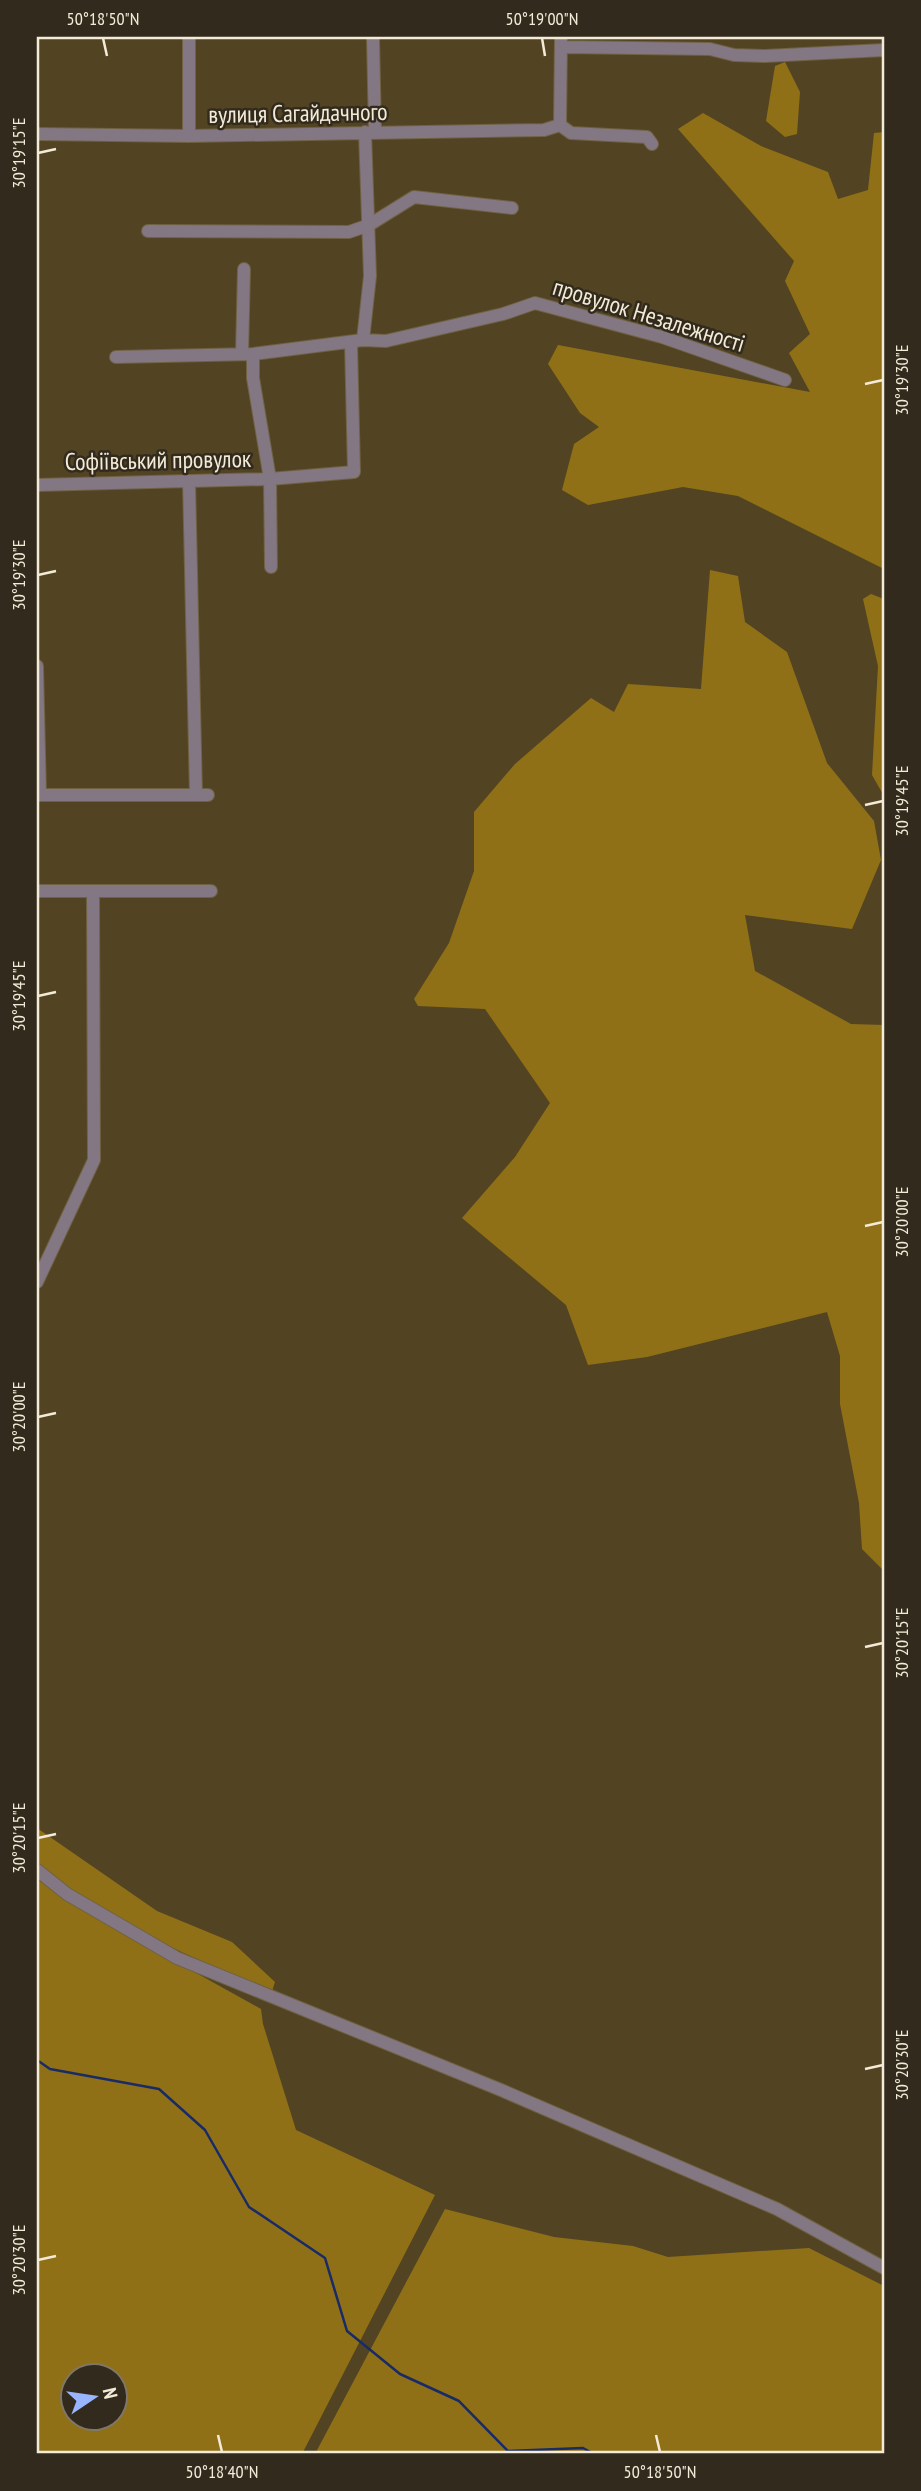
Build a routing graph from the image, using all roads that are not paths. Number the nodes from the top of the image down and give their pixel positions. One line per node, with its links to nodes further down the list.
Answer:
1 (189, 37): 8 (street)
2 (373, 37): 6 (street)
3 (562, 42): 4 (street); 5 (street)
4 (884, 50)
5 (560, 125): 6 (street, вулиця Сагайдачного); 9 (street)
6 (370, 132): 8 (street, вулиця Сагайдачного); 11 (street)
7 (37, 134): 8 (street, вулиця Сагайдачного)
8 (190, 136)
9 (652, 144)
10 (512, 208): 11 (street)
11 (369, 225): 12 (street); 14 (street)
12 (148, 231)
13 (244, 269): 15 (street, Софіївський провулок)
14 (357, 341): 15 (street, провулок Незалежності); 17 (street, провулок Незалежності); 18 (street)
15 (248, 354): 16 (street); 18 (street, Софіївський провулок)
16 (116, 357)
17 (785, 380)
18 (270, 479): 19 (street, Софіївський провулок); 21 (street)
19 (189, 481): 20 (street, Софіївський провулок); 23 (street)
20 (37, 485)
21 (271, 567)
22 (37, 666): 23 (street)
23 (38, 795)
24 (37, 891): 25 (street)
25 (93, 891): 26 (street); 27 (street)
26 (211, 891)
27 (37, 1282)
28 (37, 1870): 29 (street)
29 (884, 2268)

